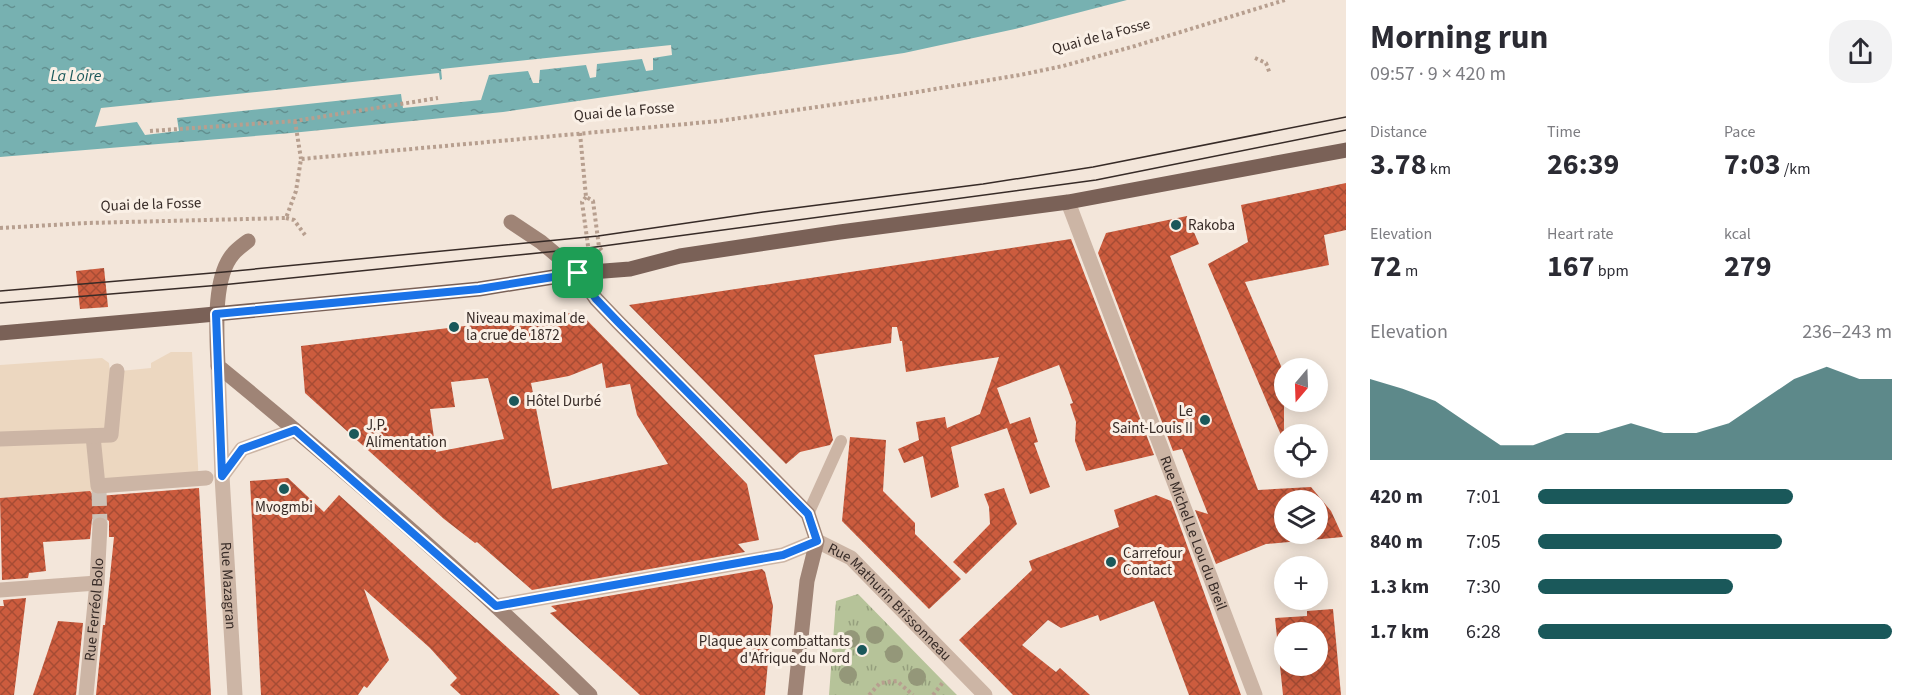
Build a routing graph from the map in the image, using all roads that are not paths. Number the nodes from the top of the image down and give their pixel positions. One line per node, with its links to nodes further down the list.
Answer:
1 (1346, 150): 2 (main road)
2 (1068, 202): 5 (main road); 26 (street, Rue Michel Le Lou du Breil)
3 (511, 222): 5 (main road)
4 (248, 241): 6 (main road)
5 (578, 273): 6 (main road); 15 (main road, Rue Mathurin Brissonneau)
6 (216, 314): 7 (main road); 8 (main road)
7 (0, 333)
8 (218, 366): 10 (main road); 14 (street, Rue Mazagran)
9 (117, 371): 11 (street)
10 (295, 430): 14 (street); 20 (main road)
11 (93, 436): 12 (street); 14 (street)
12 (0, 439)
13 (841, 441): 15 (lane)
14 (214, 477): 22 (street, Rue Mazagran)
15 (808, 514): 17 (main road, Rue Mathurin Brissonneau)
16 (100, 525): 18 (street, Rue Ferréol Bolo)
17 (817, 541): 20 (street); 24 (main road); 25 (street, Rue Mathurin Brissonneau)
18 (97, 583): 19 (street); 21 (street, Rue Ferréol Bolo)
19 (0, 590)
20 (496, 606): 23 (main road)
21 (86, 695)
22 (235, 695)
23 (590, 695)
24 (795, 695)
25 (985, 695)
26 (1255, 695)

